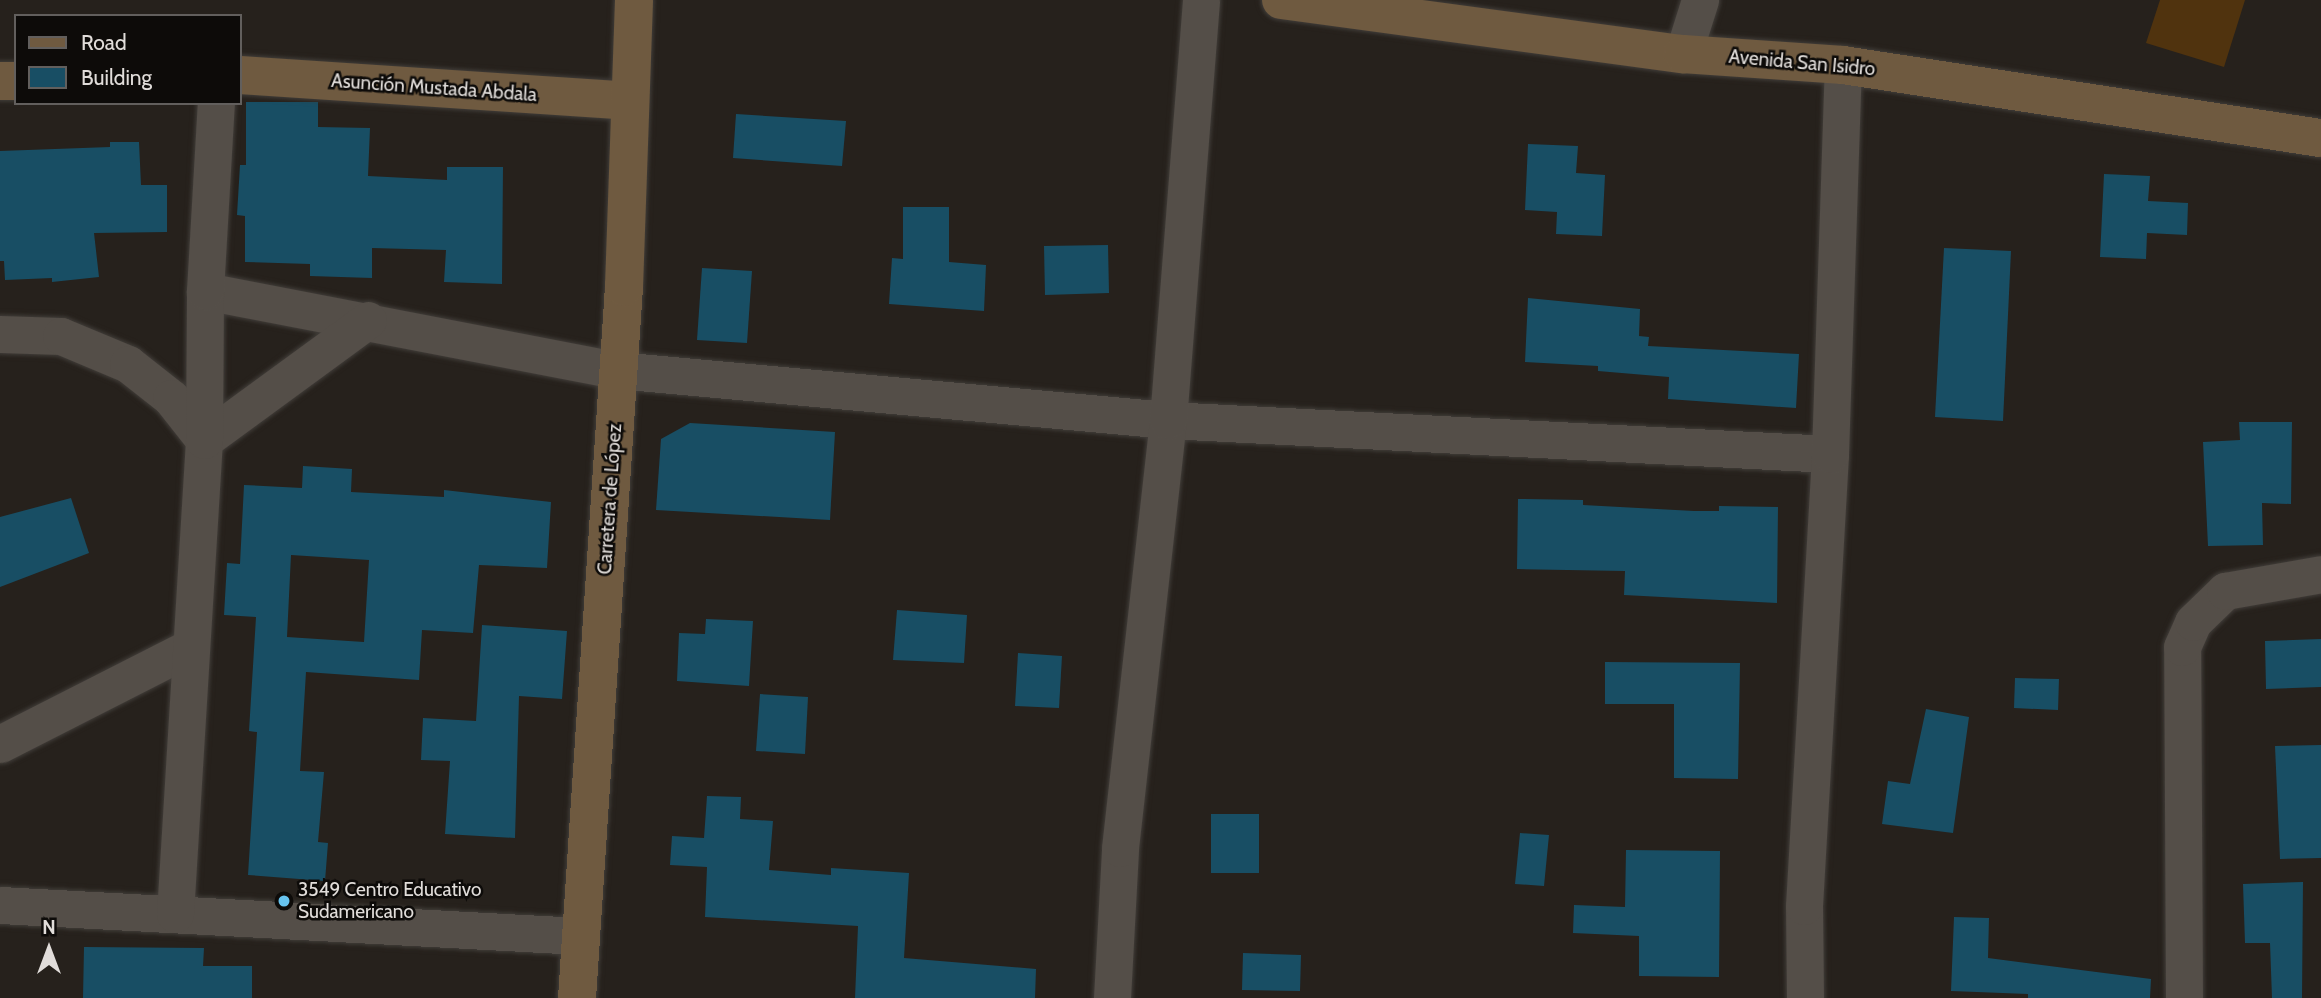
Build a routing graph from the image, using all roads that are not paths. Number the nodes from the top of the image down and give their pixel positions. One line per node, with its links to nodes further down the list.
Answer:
1 (634, 0): 8 (main road, Carretera de López)
2 (1201, 0): 15 (street)
3 (1281, 0): 5 (main road, Avenida San Isidro)
4 (1700, 0): 5 (street)
5 (1683, 54): 6 (main road, Avenida San Isidro)
6 (1843, 65): 10 (main road, Avenida San Isidro); 17 (street)
7 (242, 75): 8 (main road, Asunción Mustada Abdala)
8 (628, 101): 14 (main road, Carretera de López)
9 (216, 105): 11 (street)
10 (2321, 138)
11 (205, 291): 12 (street); 16 (street)
12 (368, 320): 14 (street); 16 (street)
13 (0, 334): 16 (street)
14 (617, 370): 15 (street); 23 (main road, Carretera de López)
15 (1168, 420): 17 (street); 25 (street)
16 (204, 440): 19 (street)
17 (1830, 454): 26 (street)
18 (2321, 574): 27 (street)
19 (190, 647): 20 (street); 22 (street)
20 (0, 744)
21 (0, 905): 22 (street)
22 (175, 914): 23 (street)
23 (579, 936): 24 (main road, Carretera de López)
24 (577, 998)
25 (1112, 998)
26 (1805, 998)
27 (2184, 998)

